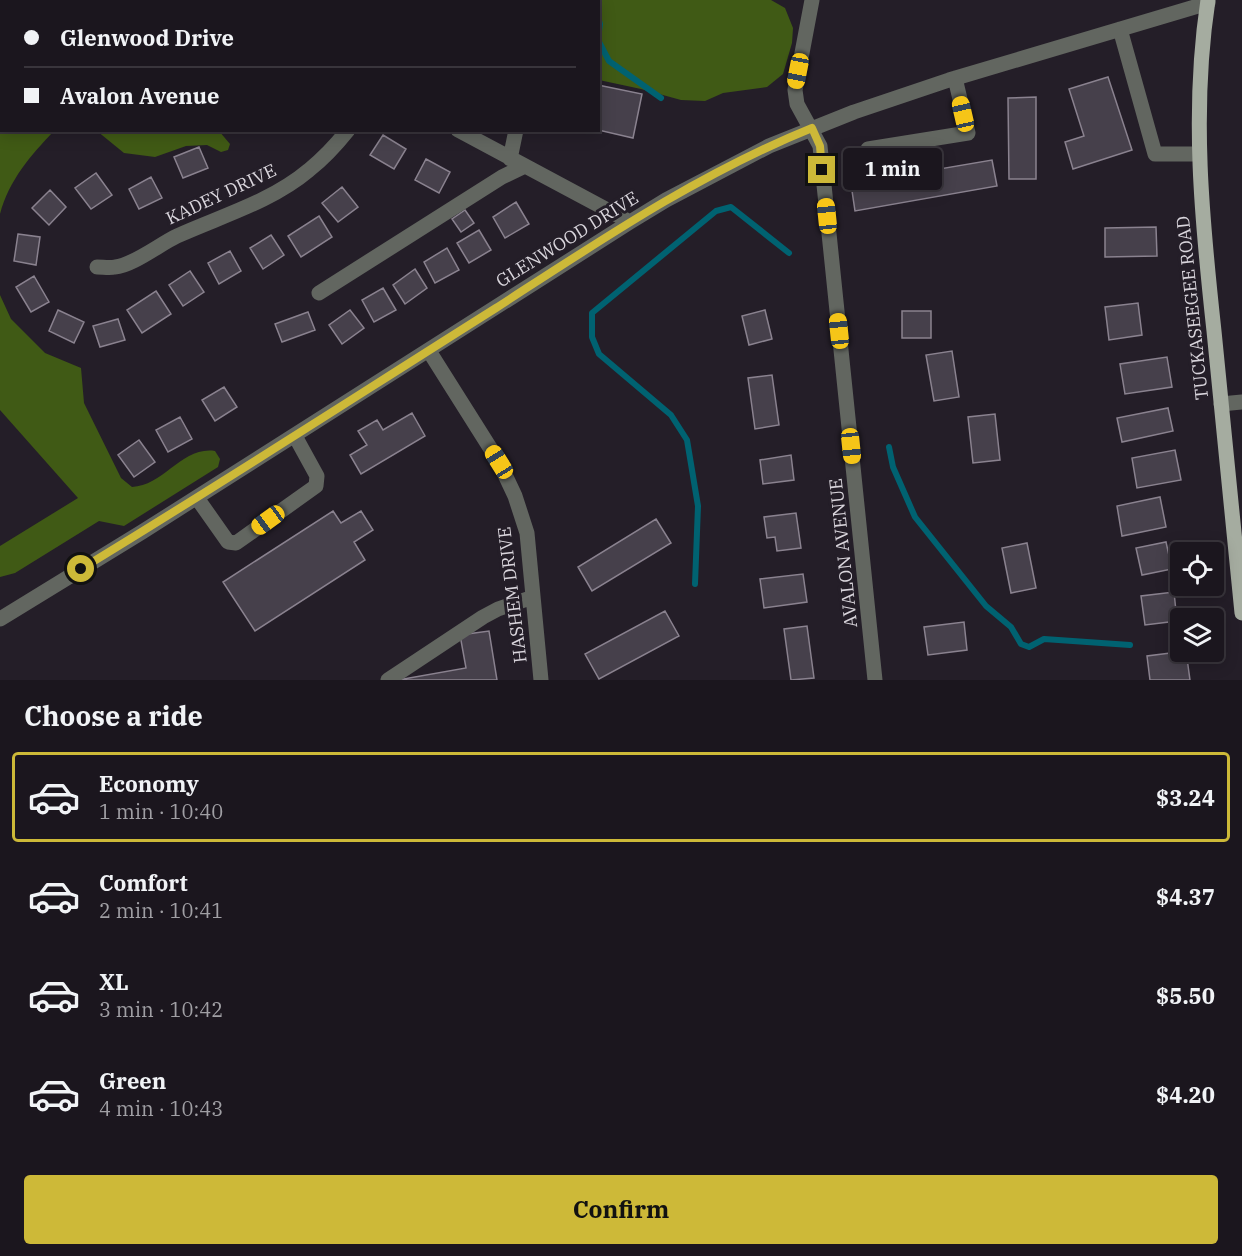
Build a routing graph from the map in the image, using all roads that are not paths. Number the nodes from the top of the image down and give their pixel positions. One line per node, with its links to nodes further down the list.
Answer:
1 (812, 0): 5 (street, AVALON AVENUE)
2 (1208, 2): 3 (street, GLENWOOD DRIVE); 10 (main road, TUCKASEEGEE ROAD)
3 (1120, 29): 4 (street, GLENWOOD DRIVE); 10 (street)
4 (956, 78): 5 (street, GLENWOOD DRIVE); 9 (street)
5 (812, 128): 13 (street, GLENWOOD DRIVE); 26 (street, AVALON AVENUE)
6 (346, 132): 14 (street, KADEY DRIVE)
7 (462, 132): 11 (street)
8 (516, 132): 11 (street)
9 (868, 149)
10 (1199, 154): 18 (main road, TUCKASEEGEE ROAD)
11 (510, 159): 12 (street)
12 (525, 166): 13 (street); 15 (street)
13 (630, 222): 16 (street, GLENWOOD DRIVE)
14 (97, 267)
15 (319, 293)
16 (429, 351): 19 (street, GLENWOOD DRIVE); 21 (street, HASHEM DRIVE)
17 (1242, 402): 18 (street)
18 (1221, 404): 22 (main road, TUCKASEEGEE ROAD)
19 (295, 436): 20 (street, GLENWOOD DRIVE); 20 (street)
20 (196, 498): 23 (street, GLENWOOD DRIVE)
21 (533, 597): 24 (street); 25 (street, HASHEM DRIVE)
22 (1242, 613)
23 (0, 619)
24 (388, 680)
25 (541, 680)
26 (875, 680)

